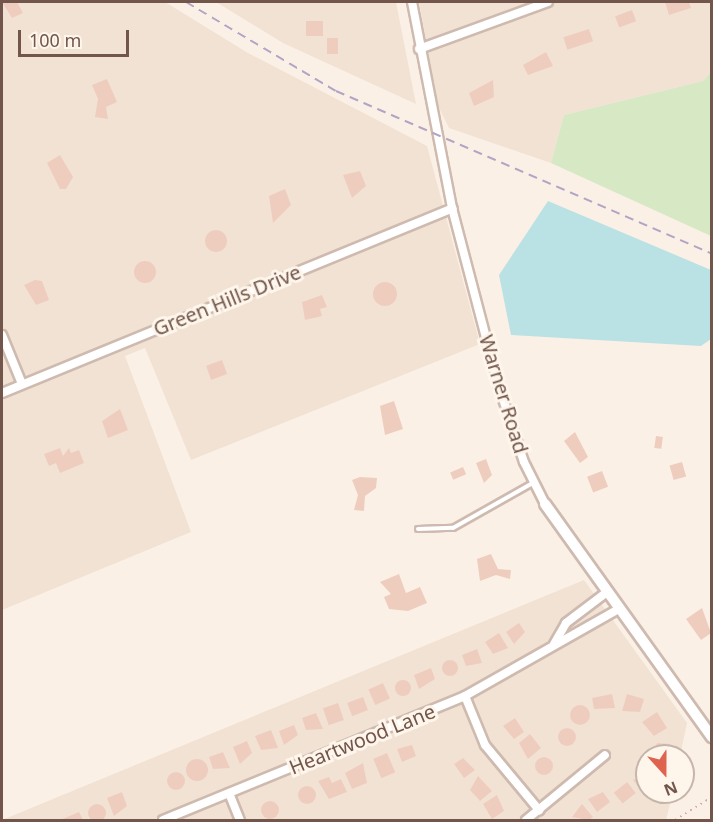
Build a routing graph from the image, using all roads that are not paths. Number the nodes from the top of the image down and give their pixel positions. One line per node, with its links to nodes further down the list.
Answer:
1 (412, 2): 3 (street, Warner Road)
2 (548, 2): 3 (street)
3 (419, 49): 4 (street, Warner Road)
4 (452, 208): 6 (street, Green Hills Drive); 8 (street, Warner Road)
5 (2, 335): 6 (street)
6 (22, 384): 7 (street, Green Hills Drive)
7 (2, 393)
8 (534, 483): 9 (street, Warner Road); 10 (lane)
9 (545, 504): 11 (street, Warner Road)
10 (418, 529)
11 (607, 592): 12 (street, Warner Road); 13 (street, Heartwood Lane)
12 (619, 609): 13 (street, Heartwood Lane); 15 (street, Warner Road)
13 (554, 644): 14 (street, Heartwood Lane)
14 (465, 696): 17 (street, Heartwood Lane); 18 (street)
15 (711, 737)
16 (605, 755): 18 (street)
17 (229, 793): 19 (street, Heartwood Lane); 20 (street)
18 (538, 810): 21 (street)
19 (163, 820)
20 (240, 820)
21 (526, 820)

